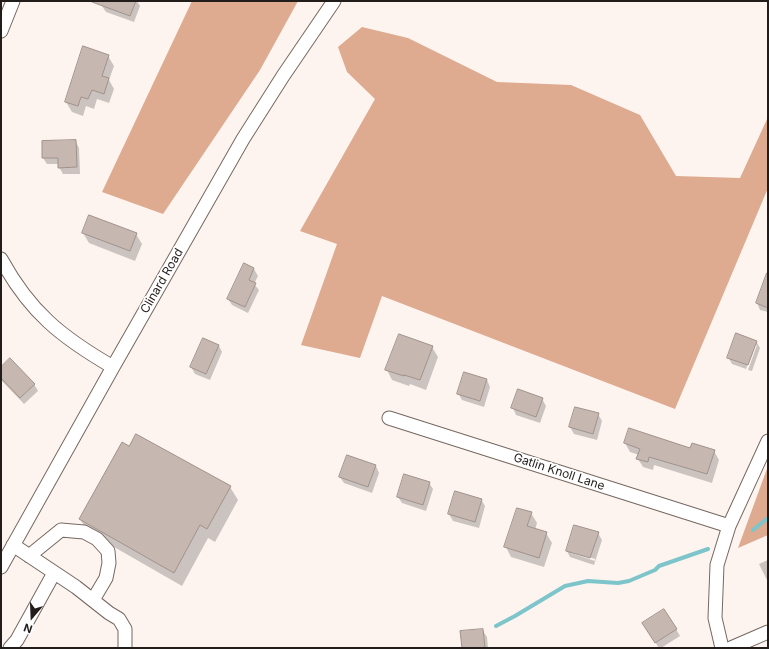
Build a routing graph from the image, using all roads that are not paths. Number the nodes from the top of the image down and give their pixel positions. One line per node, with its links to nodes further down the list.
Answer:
1 (13, 1): 3 (street)
2 (334, 1): 5 (street, Clinard Road)
3 (1, 30)
4 (1, 259): 5 (street)
5 (113, 367): 9 (street, Clinard Road)
6 (389, 418): 8 (street, Gatlin Knoll Lane)
7 (768, 441): 8 (street)
8 (729, 526): 17 (street)
9 (12, 545): 10 (street); 11 (street, Clinard Road)
10 (29, 556): 12 (street); 13 (street)
11 (1, 567)
12 (54, 573): 13 (street); 15 (street)
13 (93, 600): 16 (street)
14 (768, 632): 18 (street)
15 (10, 648)
16 (125, 648)
17 (722, 648)
18 (730, 648)

